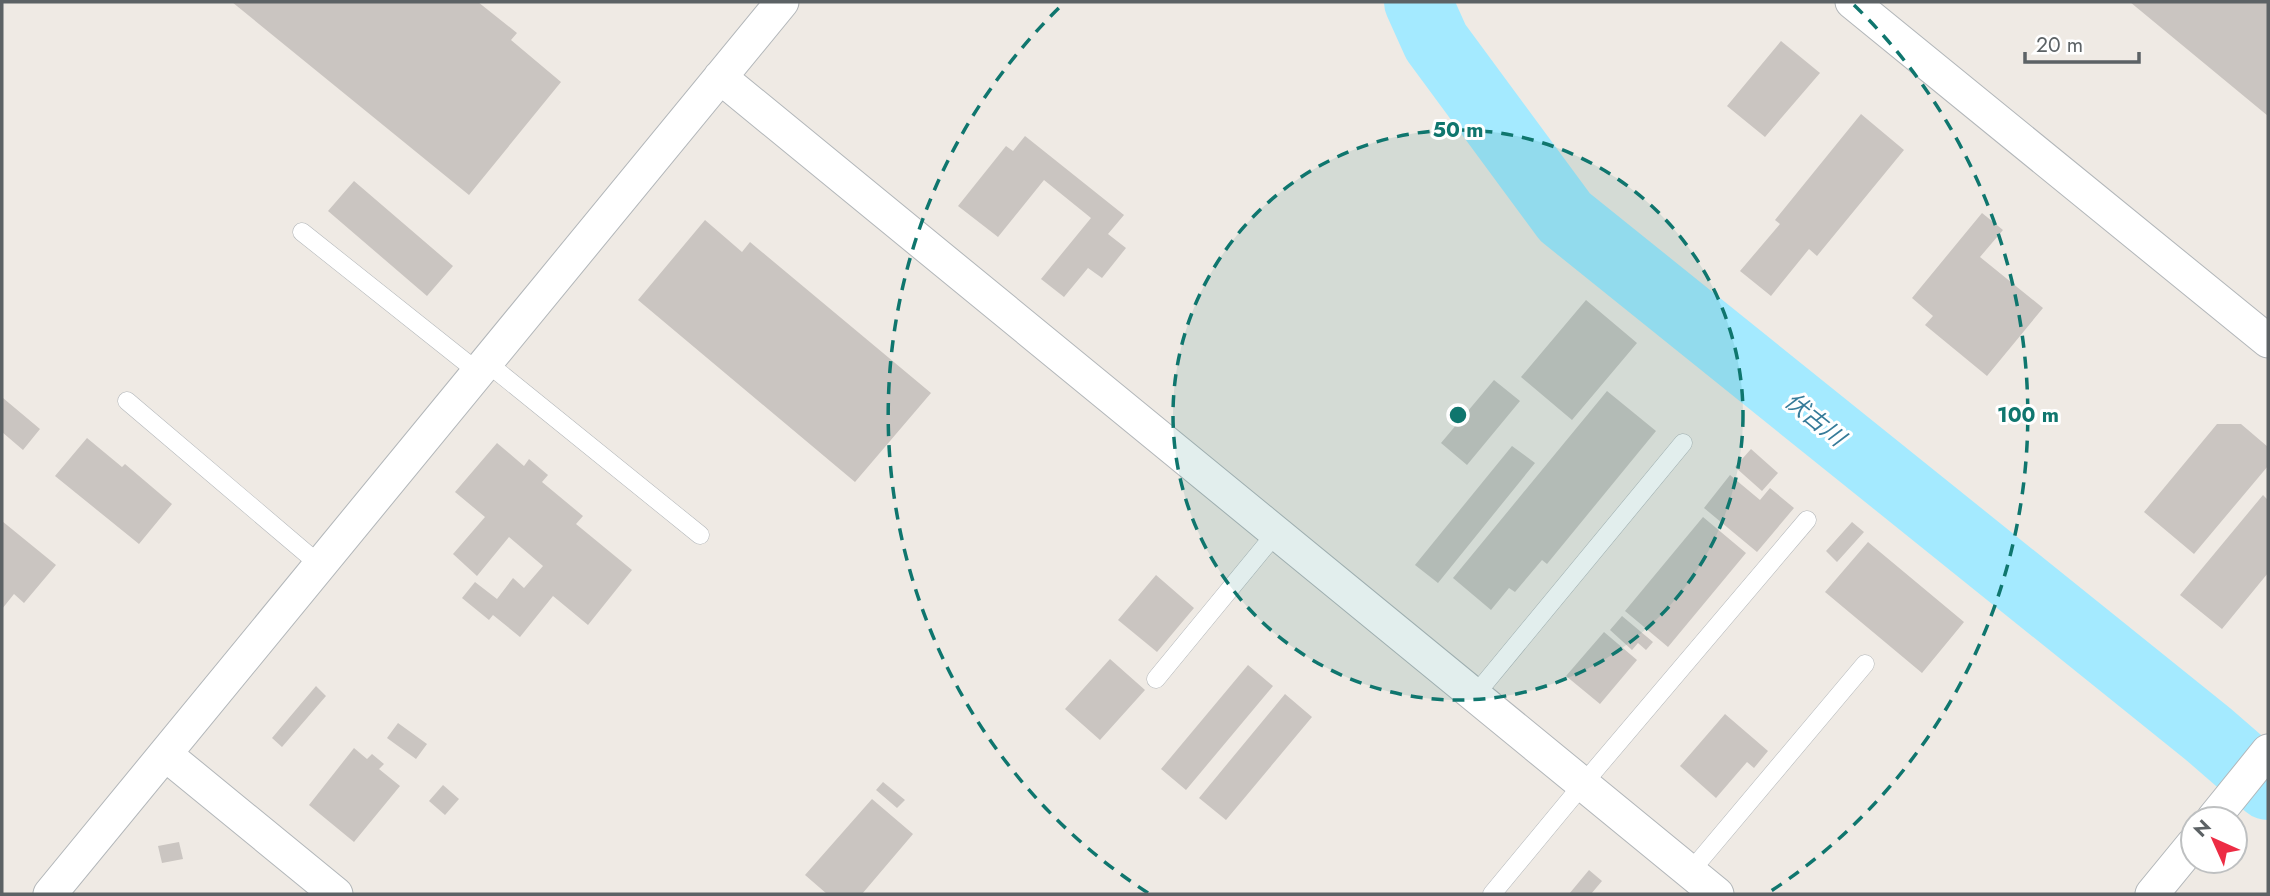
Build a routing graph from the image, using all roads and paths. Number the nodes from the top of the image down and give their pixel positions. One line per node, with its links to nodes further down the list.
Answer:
1 (782, 2): 3 (street)
2 (1852, 2): 5 (street)
3 (720, 77): 6 (street); 10 (street)
4 (302, 232): 6 (lane)
5 (2268, 341)
6 (482, 367): 11 (lane); 12 (street)
7 (127, 401): 12 (lane)
8 (1683, 443): 15 (lane)
9 (1807, 520): 18 (lane)
10 (1276, 533): 14 (lane); 15 (street)
11 (699, 535)
12 (320, 565): 17 (street)
13 (1865, 664): 21 (lane)
14 (1156, 679)
15 (1475, 695): 18 (street)
16 (2268, 751): 19 (street)
17 (165, 754): 22 (street); 23 (street)
18 (1583, 784): 21 (street); 24 (lane)
19 (2224, 805)
20 (2179, 861): 26 (street)
21 (1690, 872): 25 (street)
22 (50, 894)
23 (336, 894)
24 (1492, 894)
25 (1717, 894)
26 (2152, 894)

